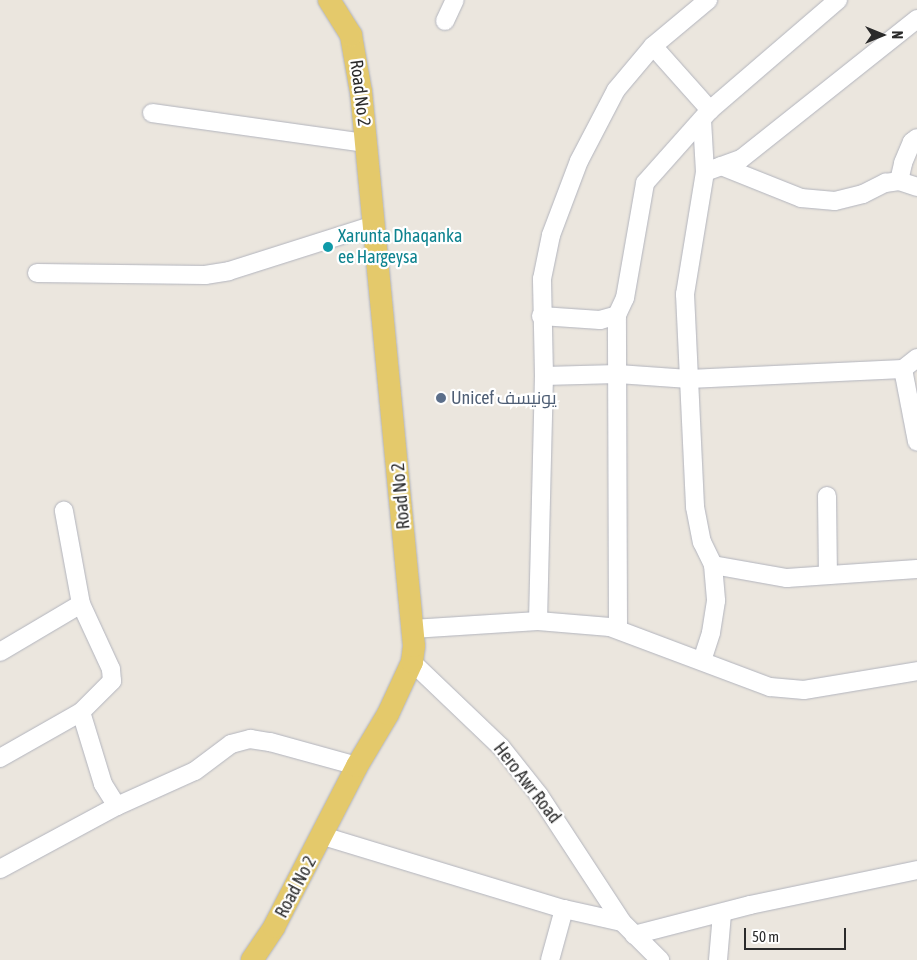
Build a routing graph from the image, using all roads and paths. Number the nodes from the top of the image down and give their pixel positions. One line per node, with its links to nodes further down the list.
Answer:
1 (329, 0): 11 (main road, Road No 2)
2 (455, 0): 6 (street)
3 (708, 0): 7 (street)
4 (838, 0): 9 (street)
5 (917, 19): 12 (street)
6 (445, 21)
7 (653, 46): 9 (street); 18 (street)
8 (152, 113): 11 (street)
9 (706, 115): 12 (street); 17 (street)
10 (917, 138): 13 (street)
11 (366, 143): 15 (main road, Road No 2)
12 (713, 169): 13 (street); 23 (street)
13 (899, 182): 14 (street)
14 (917, 187)
15 (374, 225): 16 (street); 32 (main road, Road No 2)
16 (37, 272)
17 (617, 315): 18 (street); 21 (street)
18 (541, 316): 22 (street)
19 (917, 358): 20 (street)
20 (903, 370): 23 (street); 24 (street)
21 (618, 374): 22 (street); 23 (street); 33 (street)
22 (544, 376): 31 (street)
23 (689, 379): 27 (street)
24 (917, 442)
25 (827, 496): 29 (street)
26 (64, 511): 30 (street)
27 (713, 565): 29 (street); 35 (street)
28 (917, 569): 29 (street)
29 (828, 575)
30 (81, 604): 34 (street); 38 (street)
31 (538, 621): 32 (street); 33 (street)
32 (412, 628): 36 (main road, Road No 2)
33 (618, 628): 35 (street)
34 (0, 652)
35 (702, 660): 37 (street)
36 (412, 662): 40 (main road, Road No 2); 47 (street, Hero Awr Road)
37 (917, 670)
38 (81, 712): 39 (street); 41 (street)
39 (0, 758)
40 (357, 766): 41 (street); 42 (main road, Road No 2)
41 (116, 806): 43 (street)
42 (323, 836): 45 (street); 49 (main road, Road No 2)
43 (0, 869)
44 (917, 870): 46 (street)
45 (564, 909): 47 (street); 50 (street)
46 (722, 912): 48 (street); 52 (street)
47 (622, 922): 48 (street, Hero Awr Road)
48 (634, 936): 51 (street, Hero Awr Road)
49 (252, 960)
50 (550, 960)
51 (660, 960)
52 (718, 960)

